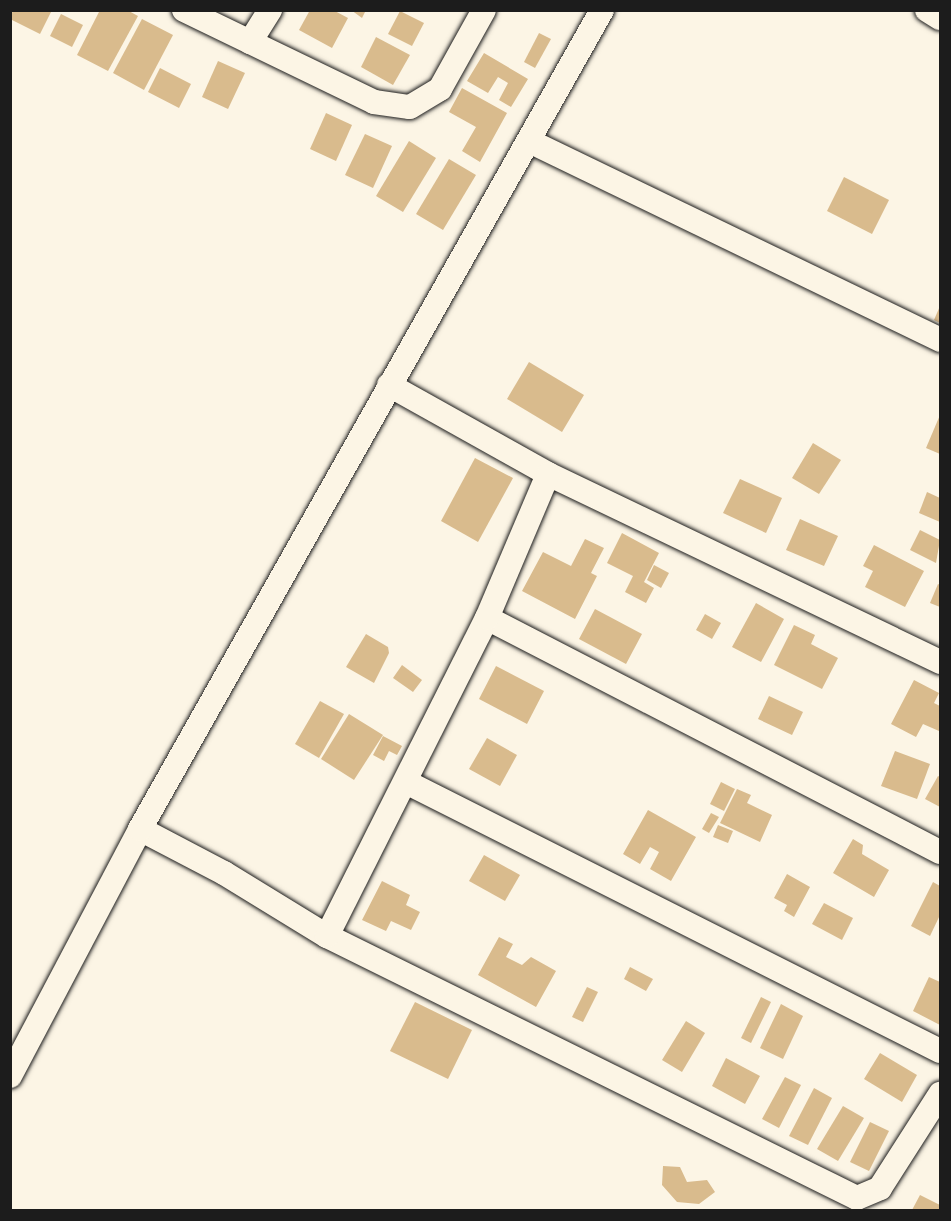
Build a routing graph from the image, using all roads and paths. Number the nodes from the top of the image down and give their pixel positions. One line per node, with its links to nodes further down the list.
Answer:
1 (184, 10): 7 (street)
2 (270, 10): 7 (street)
3 (484, 10): 7 (street)
4 (602, 10): 8 (street)
5 (927, 10): 6 (street)
6 (940, 18)
7 (250, 42)
8 (529, 141): 9 (street); 10 (street)
9 (940, 340)
10 (389, 384): 11 (street); 15 (street)
11 (548, 474): 12 (street); 13 (street)
12 (487, 618): 14 (street); 16 (street)
13 (940, 662)
14 (406, 782): 17 (street); 18 (street)
15 (140, 829): 17 (street); 19 (street)
16 (940, 852)
17 (327, 936): 20 (street)
18 (940, 1051)
19 (10, 1076)
20 (940, 1094)

